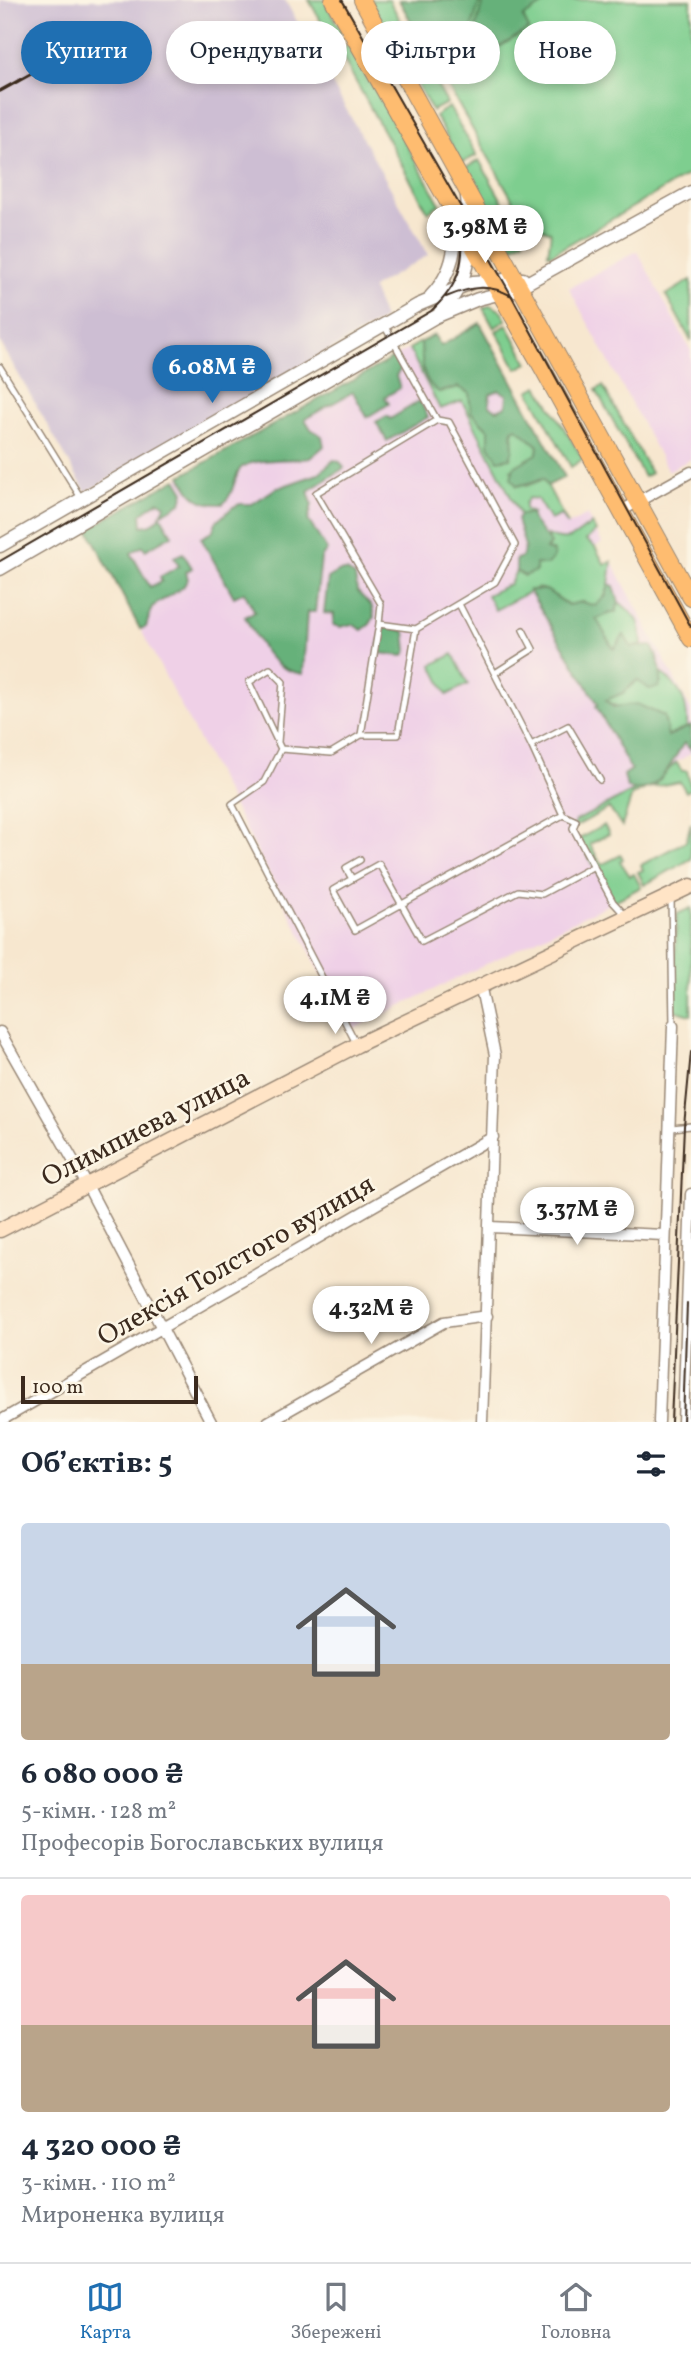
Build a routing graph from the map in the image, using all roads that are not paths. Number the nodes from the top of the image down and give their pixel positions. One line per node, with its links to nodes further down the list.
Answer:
1 (333, 0): 5 (main road)
2 (362, 0): 3 (main road)
3 (467, 189): 6 (street); 7 (main road)
4 (691, 192): 7 (street)
5 (447, 199): 6 (main road); 10 (street)
6 (470, 241): 8 (street); 9 (main road)
7 (516, 283): 9 (street); 18 (main road)
8 (460, 286): 9 (street); 10 (street); 11 (street)
9 (496, 287): 11 (street); 19 (main road)
10 (418, 305): 12 (street)
11 (435, 317): 13 (street)
12 (384, 325): 13 (lane); 17 (street)
13 (393, 342): 15 (lane); 21 (street)
14 (0, 367): 17 (lane)
15 (437, 421): 23 (lane); 24 (lane)
16 (691, 472): 18 (street)
17 (82, 499): 20 (street)
18 (638, 502): 19 (street); 22 (main road)
19 (621, 511): 27 (main road)
20 (0, 546)
21 (0, 569)
22 (691, 598)
23 (459, 604): 25 (lane); 28 (lane)
24 (379, 624): 25 (lane); 29 (lane)
25 (416, 629): 29 (lane)
26 (523, 630): 28 (lane)
27 (691, 639)
28 (495, 673): 31 (lane)
29 (361, 735): 32 (lane)
30 (278, 742): 30 (lane); 32 (lane)
31 (531, 745): 33 (lane); 34 (lane)
32 (281, 749): 45 (lane)
33 (600, 780)
34 (563, 815): 36 (lane); 40 (lane)
35 (360, 860): 37 (lane)
36 (594, 866): 40 (lane); 41 (lane)
37 (352, 879): 40 (lane); 40 (lane)
38 (691, 886): 39 (main road, Олимпиева улица)
39 (671, 894): 41 (main road, Олимпиева улица); 43 (lane)
40 (402, 904)
41 (625, 915): 42 (main road, Олимпиева улица)
42 (480, 984): 45 (main road, Олимпиева улица); 48 (street)
43 (673, 1026): 47 (street)
44 (0, 1032): 49 (street)
45 (357, 1045): 49 (main road, Олимпиева улица)
46 (691, 1126): 47 (lane)
47 (671, 1128): 53 (street)
48 (493, 1137): 51 (street); 55 (street, Олексія Толстого вулиця)
49 (86, 1183): 52 (main road, Олимпиева улица); 55 (street)
50 (691, 1194): 61 (street)
51 (490, 1227): 53 (street); 54 (street)
52 (0, 1230)
53 (664, 1235): 60 (street)
54 (487, 1316): 58 (street); 59 (street)
55 (160, 1326): 56 (street, Олексія Толстого вулиця); 57 (street)
56 (0, 1421)
57 (211, 1422)
58 (268, 1422)
59 (482, 1422)
60 (659, 1422)
61 (683, 1422)

